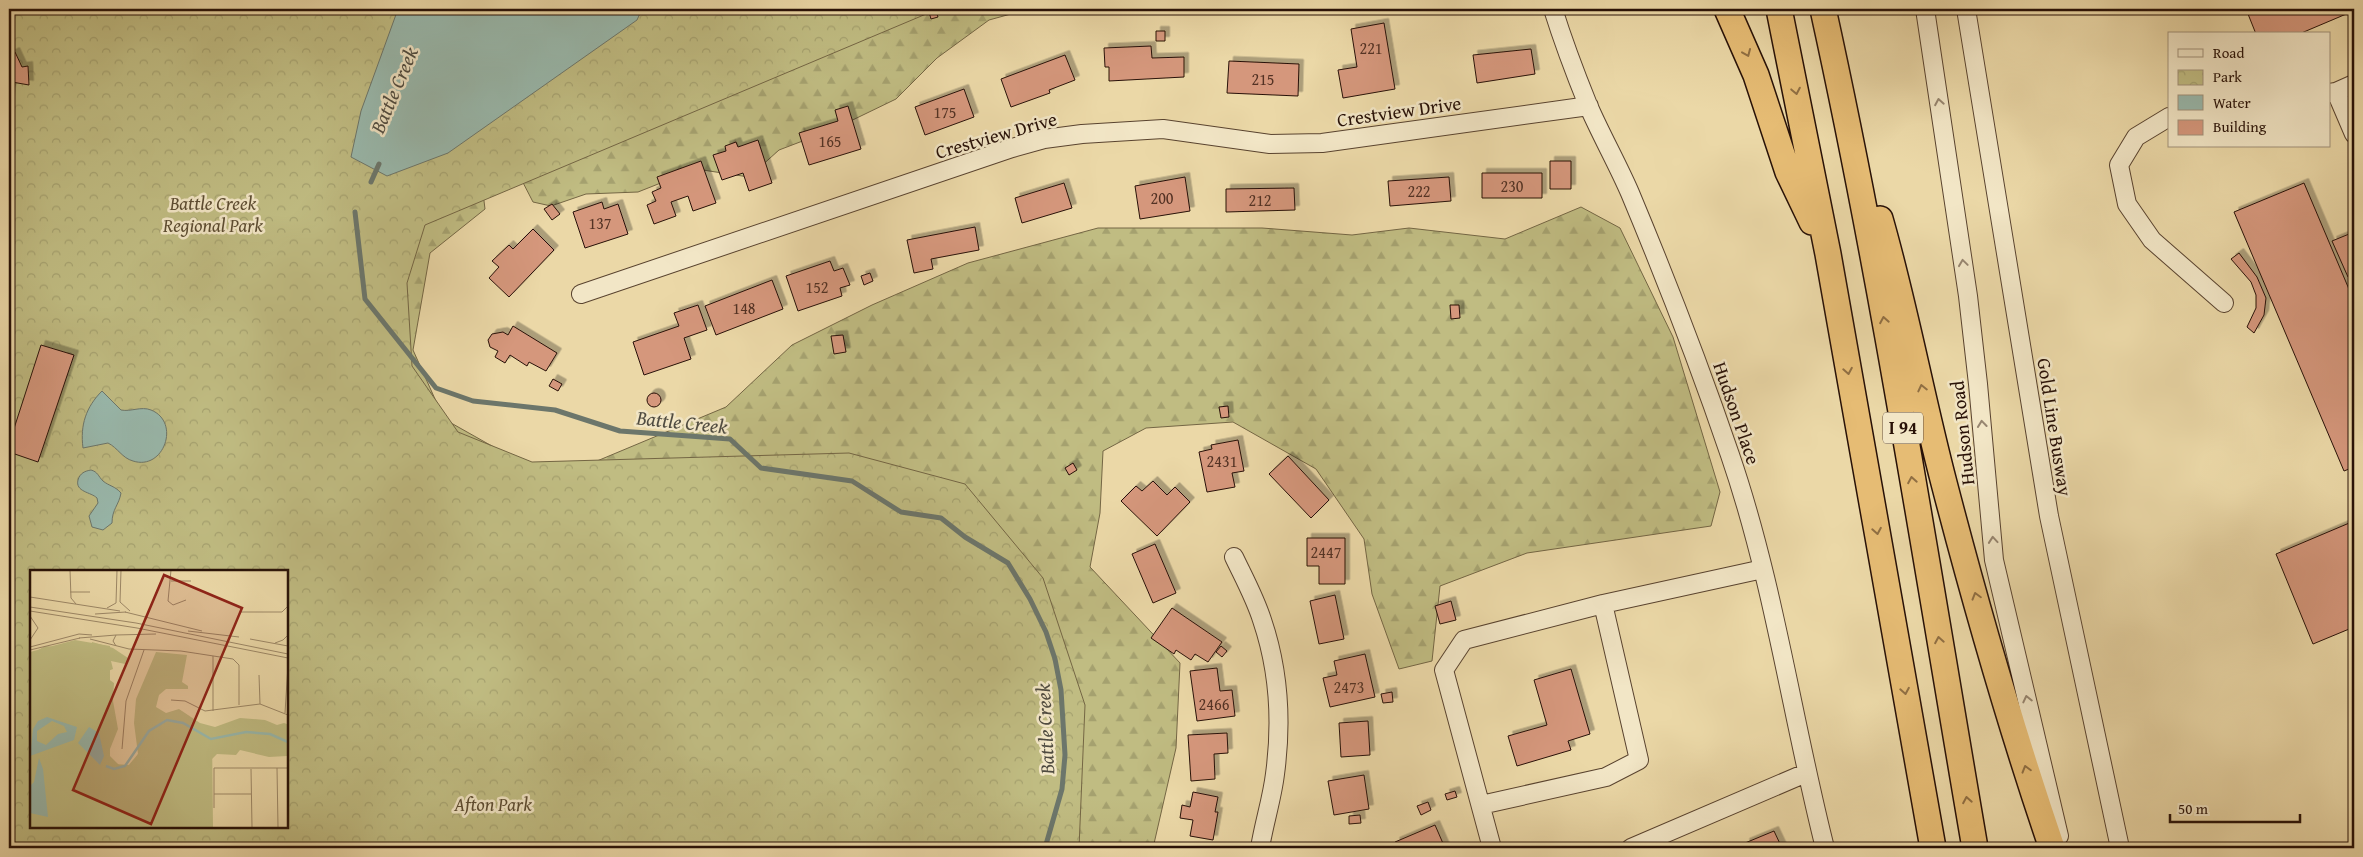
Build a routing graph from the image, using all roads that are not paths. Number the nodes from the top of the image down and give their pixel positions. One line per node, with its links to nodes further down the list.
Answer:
1 (1553, 9): 9 (street, Hudson Place)
2 (1727, 9): 12 (highway, one-way to 12)
3 (1779, 9): 12 (highway, I 94, one-way to 12)
4 (1924, 9): 27 (street, Hudson Road, one-way to 4)
5 (1966, 9): 28 (street, Gold Line Busway)
6 (1825, 19): 25 (highway, I 94, one-way to 6); 26 (highway, one-way to 6)
7 (2354, 84): 8 (street)
8 (2333, 93): 11 (street)
9 (1589, 106): 13 (street, Crestview Drive); 16 (street, Hudson Place)
10 (2168, 118): 14 (street)
11 (2354, 134)
12 (1828, 254): 24 (highway, I 94, one-way to 24)
13 (581, 294)
14 (2224, 303)
15 (1234, 557): 20 (street)
16 (1763, 569): 17 (street); 18 (street, Hudson Place)
17 (1603, 604): 19 (street); 19 (street)
18 (1806, 773): 22 (street); 23 (street, Hudson Place)
19 (1481, 805): 21 (street)
20 (1260, 848)
21 (1492, 848)
22 (1631, 848)
23 (1825, 848)
24 (1932, 848)
25 (1975, 848)
26 (2052, 848)
27 (2062, 848)
28 (2120, 848)

